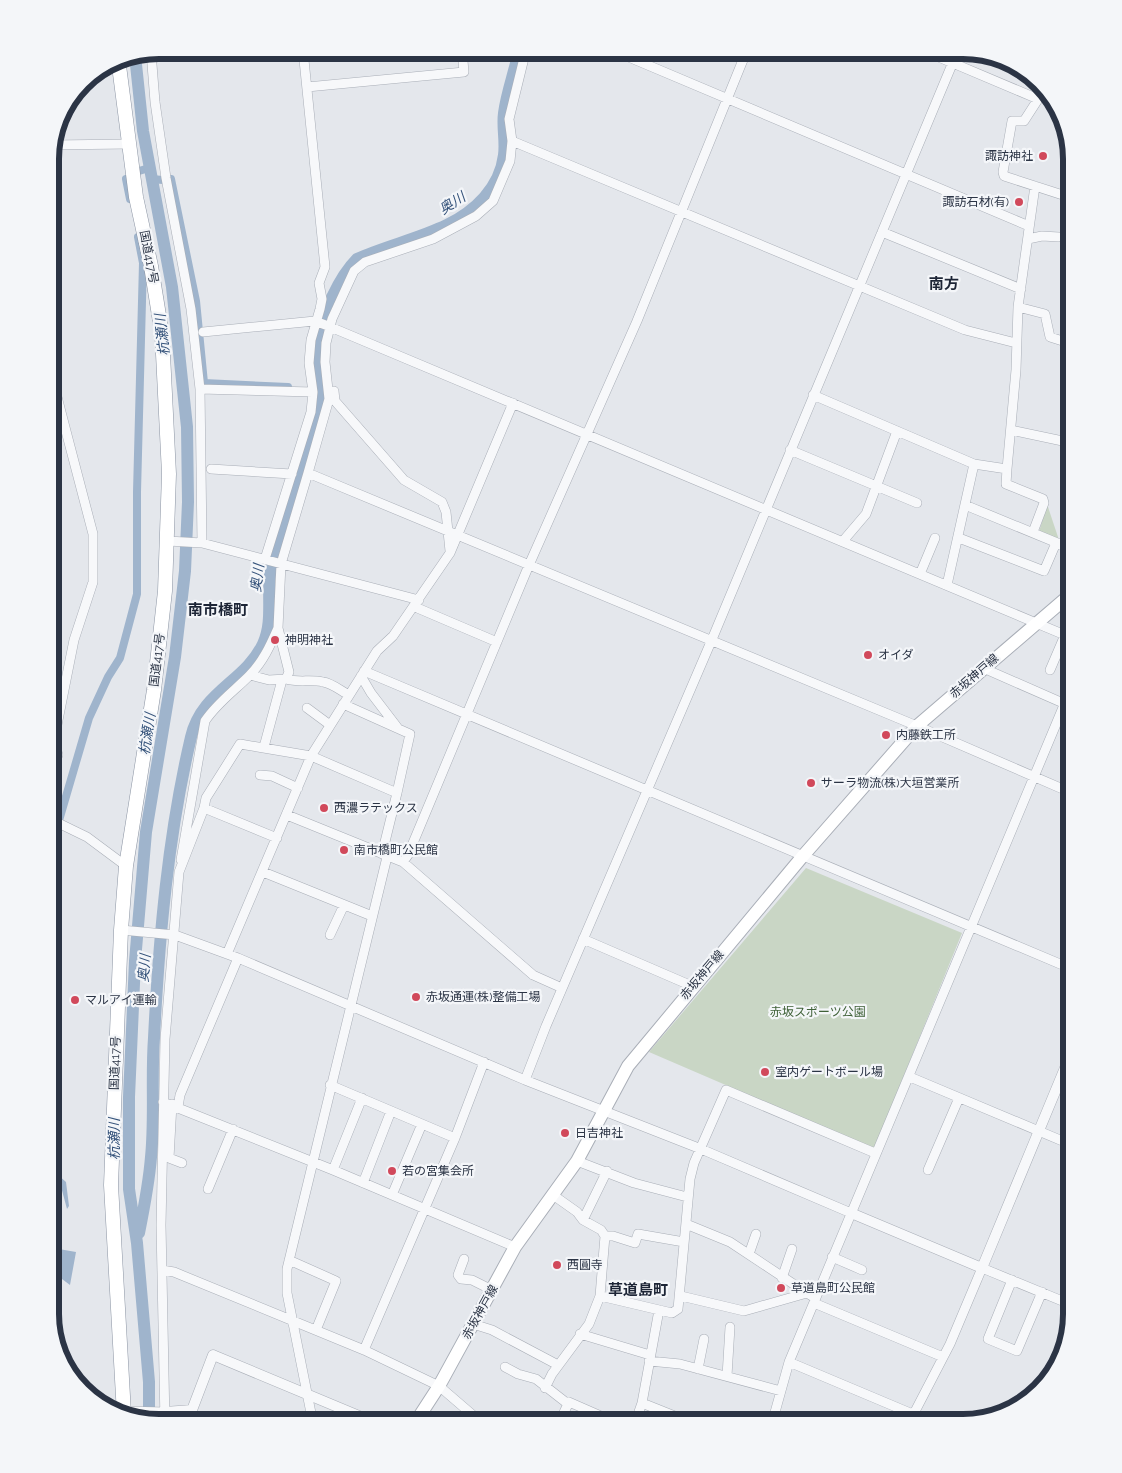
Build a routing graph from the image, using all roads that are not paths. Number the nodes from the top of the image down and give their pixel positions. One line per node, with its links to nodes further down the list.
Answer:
1 (304, 59): 11 (street)
2 (463, 59): 11 (street)
3 (524, 59): 15 (street)
4 (633, 59): 13 (street)
5 (743, 59): 13 (street)
6 (943, 59): 9 (street)
7 (955, 59): 9 (street)
8 (152, 60): 35 (street)
9 (953, 63): 14 (street); 18 (street)
10 (119, 67): 16 (highway, 国道417号)
11 (307, 87): 29 (street)
12 (1040, 96): 14 (street)
13 (726, 99): 18 (street); 21 (street)
14 (1038, 99): 19 (street)
15 (512, 140): 21 (street); 30 (street)
16 (128, 144): 17 (street); 59 (highway, 国道417号)
17 (60, 145)
18 (906, 174): 22 (street); 23 (street)
19 (1035, 186): 20 (street); 22 (street)
20 (1063, 195)
21 (680, 210): 26 (street); 42 (street)
22 (1028, 226): 25 (street)
23 (882, 232): 26 (street); 27 (street)
24 (1059, 237): 25 (street)
25 (1028, 239): 27 (street)
26 (859, 285): 33 (street); 37 (street)
27 (1021, 289): 28 (street)
28 (1018, 307): 32 (street); 33 (street)
29 (315, 321): 30 (street); 31 (street); 36 (street)
30 (329, 326): 34 (street); 38 (street)
31 (202, 332)
32 (1063, 341)
33 (1016, 343): 40 (street)
34 (328, 386): 48 (street); 54 (street)
35 (200, 389): 36 (street); 61 (street)
36 (313, 392): 49 (street)
37 (813, 395): 41 (street); 44 (street)
38 (513, 403): 42 (street); 56 (street)
39 (59, 404): 87 (street)
40 (1011, 430): 43 (street); 47 (street)
41 (897, 431): 45 (street); 50 (street)
42 (585, 434): 53 (street); 67 (street)
43 (1063, 440)
44 (790, 450): 50 (street); 53 (street)
45 (974, 464): 47 (street); 52 (street)
46 (211, 469): 49 (street)
47 (1007, 469): 55 (street)
48 (308, 473): 54 (street); 66 (street)
49 (292, 474): 65 (street)
50 (877, 486): 51 (street); 60 (street)
51 (917, 503)
52 (965, 505): 55 (street); 58 (street)
53 (765, 510): 60 (street); 76 (street)
54 (448, 531): 56 (street); 64 (street)
55 (1033, 532): 62 (street)
56 (458, 535): 64 (street); 67 (street)
57 (935, 538): 68 (street)
58 (959, 538): 62 (street); 69 (street)
59 (170, 541): 61 (street); 108 (highway, 国道417号)
60 (843, 541): 68 (street)
61 (200, 543): 65 (street)
62 (1056, 543): 63 (street)
63 (1063, 546)
64 (450, 553): 71 (street)
65 (265, 559): 66 (street)
66 (280, 563): 71 (street); 73 (street)
67 (529, 565): 75 (street); 76 (street)
68 (920, 574): 69 (street)
69 (946, 585): 72 (street)
70 (1063, 601): 72 (main road, 赤坂神戸線)
71 (417, 604): 75 (street); 80 (street)
72 (1036, 624): 74 (street); 78 (main road, 赤坂神戸線)
73 (278, 628): 81 (street); 82 (street)
74 (1063, 635)
75 (497, 642): 88 (street)
76 (710, 642): 91 (street); 99 (street)
77 (1063, 647): 79 (street)
78 (983, 668): 84 (street); 91 (main road, 赤坂神戸線)
79 (1050, 670)
80 (362, 673): 83 (street); 88 (street); 92 (street)
81 (250, 675): 82 (street); 109 (street)
82 (284, 679): 83 (street); 93 (street)
83 (349, 695): 85 (street)
84 (1063, 703)
85 (344, 704): 90 (street); 92 (street)
86 (307, 708): 90 (street)
87 (59, 715)
88 (466, 715): 99 (street); 107 (street)
89 (1063, 716): 96 (street)
90 (330, 725): 94 (street)
91 (917, 726): 96 (street); 106 (main road, 赤坂神戸線)
92 (398, 728): 100 (street)
93 (264, 747): 94 (street); 101 (street)
94 (311, 756): 97 (street); 100 (street)
95 (260, 775): 97 (street)
96 (1034, 777): 98 (street); 113 (street)
97 (298, 788): 102 (street)
98 (1063, 789)
99 (646, 791): 106 (street); 117 (street)
100 (397, 792): 105 (street)
101 (204, 808): 104 (street); 109 (street)
102 (286, 814): 104 (street); 105 (street)
103 (59, 823): 108 (street)
104 (277, 838): 110 (street)
105 (384, 856): 107 (street); 112 (street)
106 (802, 857): 113 (street); 121 (main road, 赤坂神戸線)
107 (404, 862): 122 (street)
108 (126, 866): 114 (highway, 国道417号)
109 (180, 872): 115 (street)
110 (263, 872): 111 (street); 118 (street)
111 (344, 905): 112 (street); 116 (street)
112 (372, 916): 123 (street)
113 (971, 928): 120 (street); 126 (street)
114 (124, 930): 115 (street); 197 (highway, 国道417号)
115 (162, 933): 118 (street); 131 (street)
116 (330, 935)
117 (583, 940): 121 (street); 122 (street)
118 (227, 954): 119 (street)
119 (238, 958): 123 (street); 131 (street)
120 (1063, 965)
121 (692, 986): 132 (main road, 赤坂神戸線)
122 (562, 988): 127 (street)
123 (350, 1006): 124 (street); 128 (street)
124 (484, 1062): 127 (street); 137 (street)
125 (1063, 1073): 136 (street)
126 (910, 1077): 130 (street); 140 (street)
127 (525, 1080): 132 (street)
128 (330, 1085): 129 (street); 142 (street)
129 (362, 1098): 133 (street); 144 (street)
130 (959, 1098): 136 (street); 145 (street)
131 (171, 1105): 135 (street); 143 (street); 166 (street)
132 (604, 1110): 139 (street); 141 (main road, 赤坂神戸線)
133 (392, 1111): 134 (street); 147 (street)
134 (422, 1124): 137 (street); 149 (street)
135 (233, 1129): 142 (street); 148 (street)
136 (1039, 1131): 138 (street); 165 (street)
137 (455, 1138): 152 (street)
138 (1063, 1141)
139 (701, 1149): 140 (street); 151 (street); 153 (street)
140 (875, 1153): 153 (street)
141 (577, 1160): 146 (street); 150 (main road, 赤坂神戸線)
142 (312, 1162): 144 (street); 163 (street)
143 (182, 1163)
144 (333, 1170): 147 (street)
145 (928, 1170)
146 (607, 1171): 151 (street); 154 (street)
147 (363, 1183): 149 (street)
148 (208, 1189)
149 (392, 1195): 152 (street)
150 (553, 1195): 154 (street); 159 (main road, 赤坂神戸線)
151 (686, 1197): 155 (street)
152 (425, 1208): 159 (street); 183 (street)
153 (851, 1213): 162 (street); 165 (street)
154 (583, 1220): 157 (street)
155 (686, 1224): 158 (street); 161 (street)
156 (756, 1234): 161 (street)
157 (605, 1236): 158 (street); 172 (street)
158 (684, 1242): 173 (street)
159 (515, 1248): 170 (main road, 赤坂神戸線)
160 (792, 1249): 168 (street)
161 (749, 1254): 168 (street)
162 (832, 1257): 167 (street); 174 (street)
163 (289, 1260): 177 (street); 180 (street)
164 (464, 1260): 170 (street)
165 (982, 1268): 169 (street); 184 (street)
166 (162, 1270): 177 (street); 199 (street)
167 (862, 1270)
168 (782, 1278): 174 (street)
169 (1012, 1280): 171 (street); 171 (street)
170 (492, 1290): 178 (main road, 赤坂神戸線)
171 (1042, 1292): 175 (street)
172 (600, 1296): 176 (street); 181 (street)
173 (680, 1296): 174 (street); 176 (street)
174 (812, 1298): 184 (street); 186 (street)
175 (1063, 1301)
176 (659, 1310): 185 (street)
177 (293, 1320): 180 (street); 194 (street)
178 (473, 1324): 187 (street); 191 (main road, 赤坂神戸線)
179 (730, 1327): 190 (street)
180 (316, 1330): 183 (street)
181 (580, 1334): 185 (street); 187 (street)
182 (704, 1339): 189 (street)
183 (364, 1350): 191 (street)
184 (943, 1357): 210 (street)
185 (650, 1358): 189 (street); 195 (street)
186 (789, 1362): 193 (street); 209 (street)
187 (558, 1365): 192 (street)
188 (505, 1367): 192 (street)
189 (698, 1369): 190 (street)
190 (727, 1376): 193 (street)
191 (439, 1386): 202 (main road, 赤坂神戸線); 203 (street)
192 (545, 1388): 196 (street)
193 (782, 1391): 208 (street)
194 (308, 1394): 199 (street); 200 (street); 201 (street)
195 (642, 1403): 206 (street); 207 (street)
196 (568, 1404): 204 (street); 205 (street)
197 (126, 1409)
198 (140, 1412): 199 (street)
199 (164, 1412)
200 (312, 1414)
201 (355, 1414)
202 (421, 1414)
203 (472, 1414)
204 (563, 1414)
205 (596, 1414)
206 (638, 1414)
207 (664, 1414)
208 (775, 1414)
209 (900, 1414)
210 (914, 1414)

